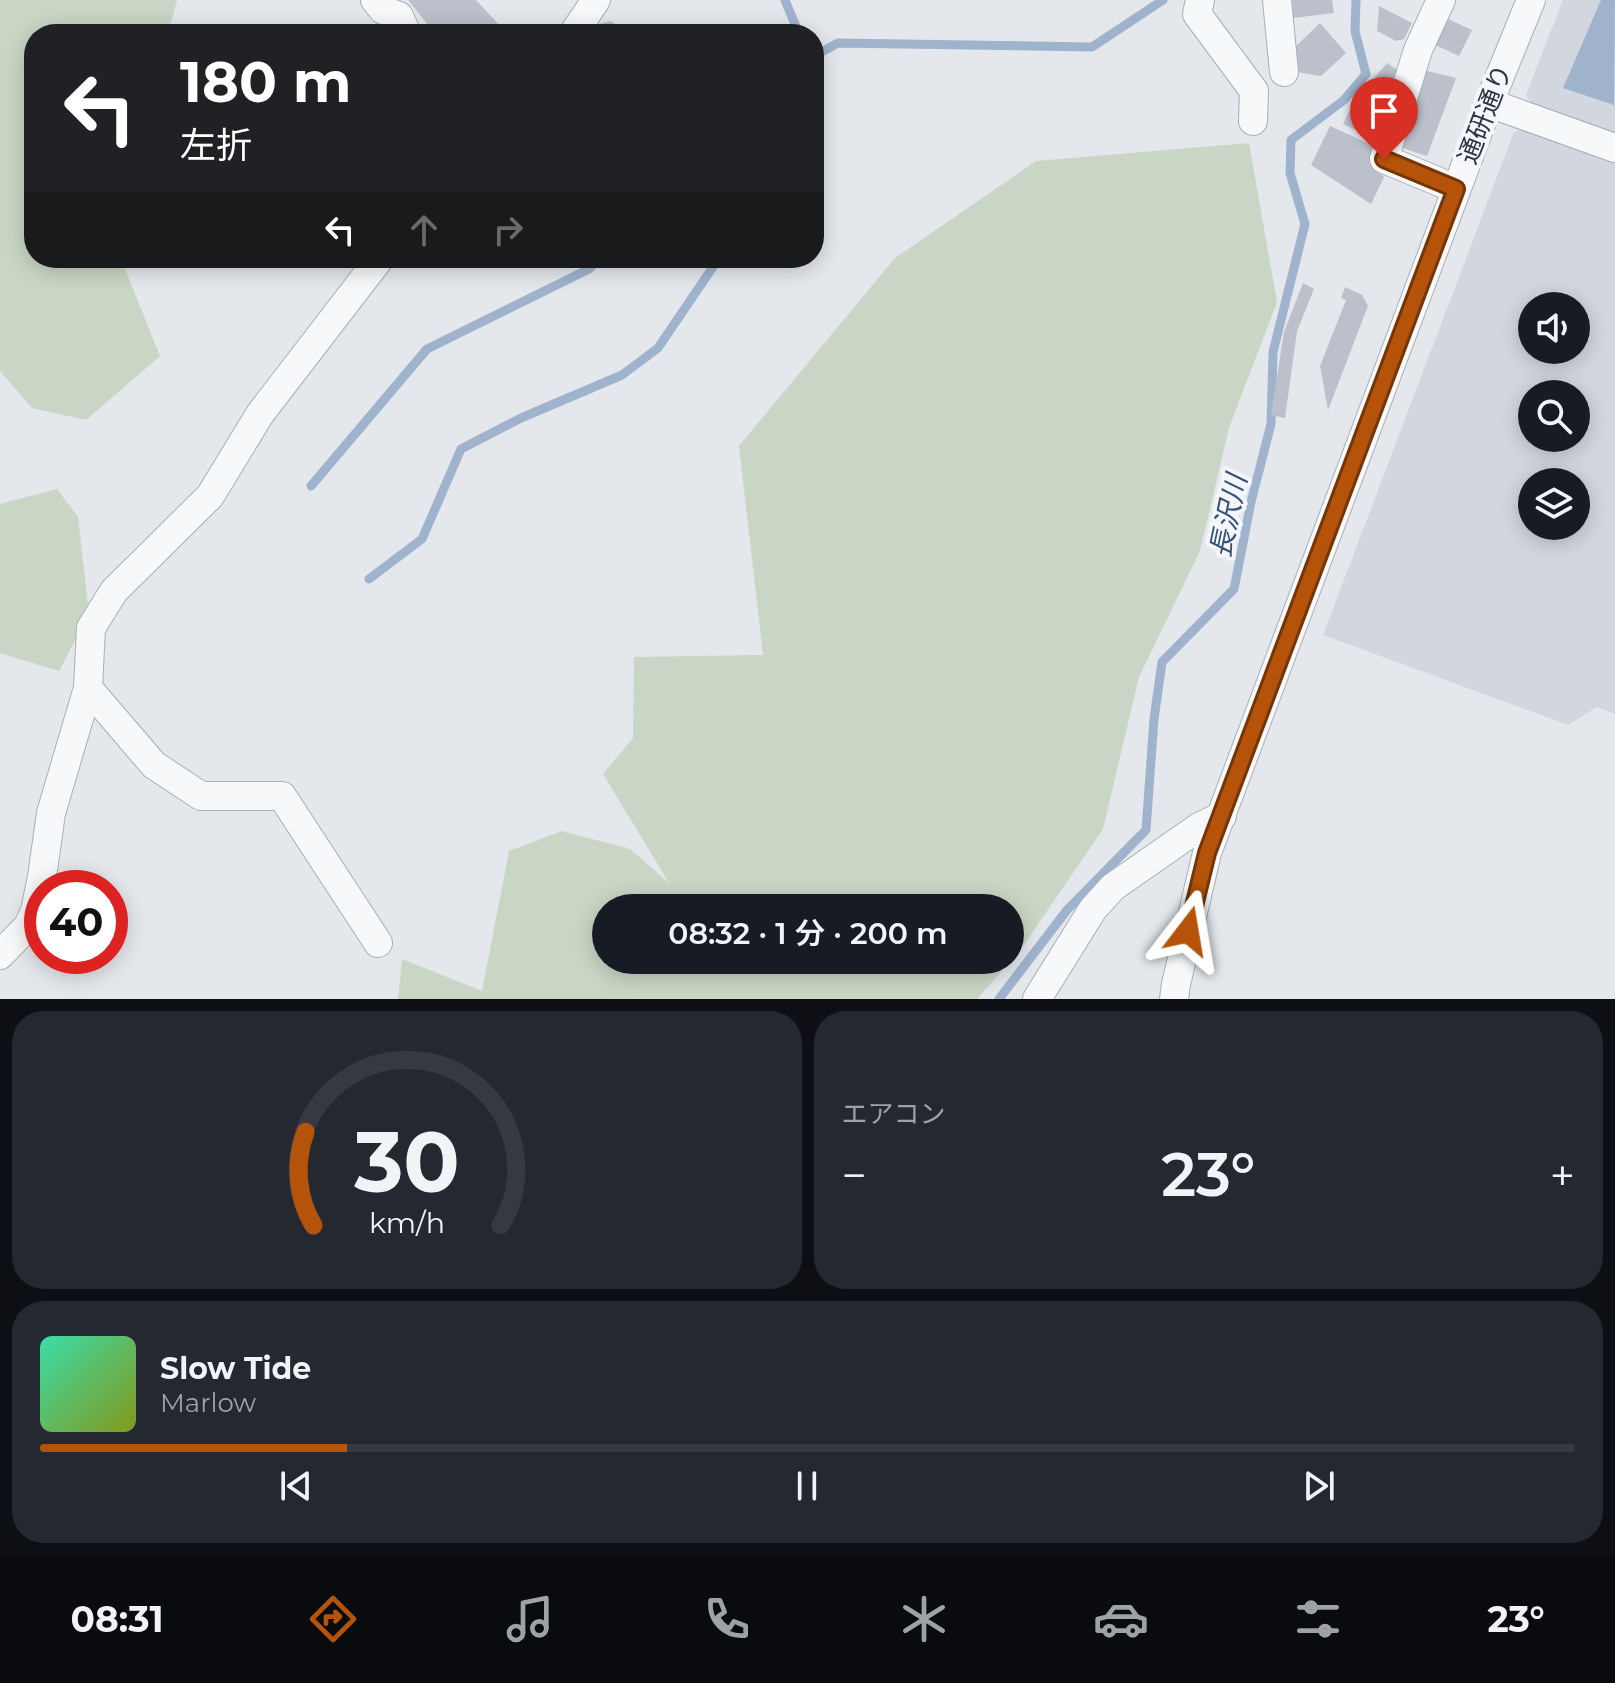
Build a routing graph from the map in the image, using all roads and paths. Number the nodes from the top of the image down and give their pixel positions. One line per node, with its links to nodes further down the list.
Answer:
1 (375, 0): 7 (street)
2 (596, 0): 8 (street)
3 (1200, 0): 11 (street)
4 (1277, 0): 9 (street)
5 (1441, 0): 13 (street)
6 (1531, 0): 10 (street, 通研通り)
7 (403, 24)
8 (580, 24)
9 (1284, 72)
10 (1489, 103): 12 (street); 13 (street, 通研通り)
11 (1253, 121)
12 (1615, 148)
13 (1456, 189): 16 (street, 通研通り)
14 (372, 268): 15 (street)
15 (88, 688): 17 (street); 18 (street)
16 (1222, 816): 19 (street); 20 (street, 通研通り)
17 (378, 943)
18 (0, 955)
19 (1037, 999)
20 (1174, 999)

